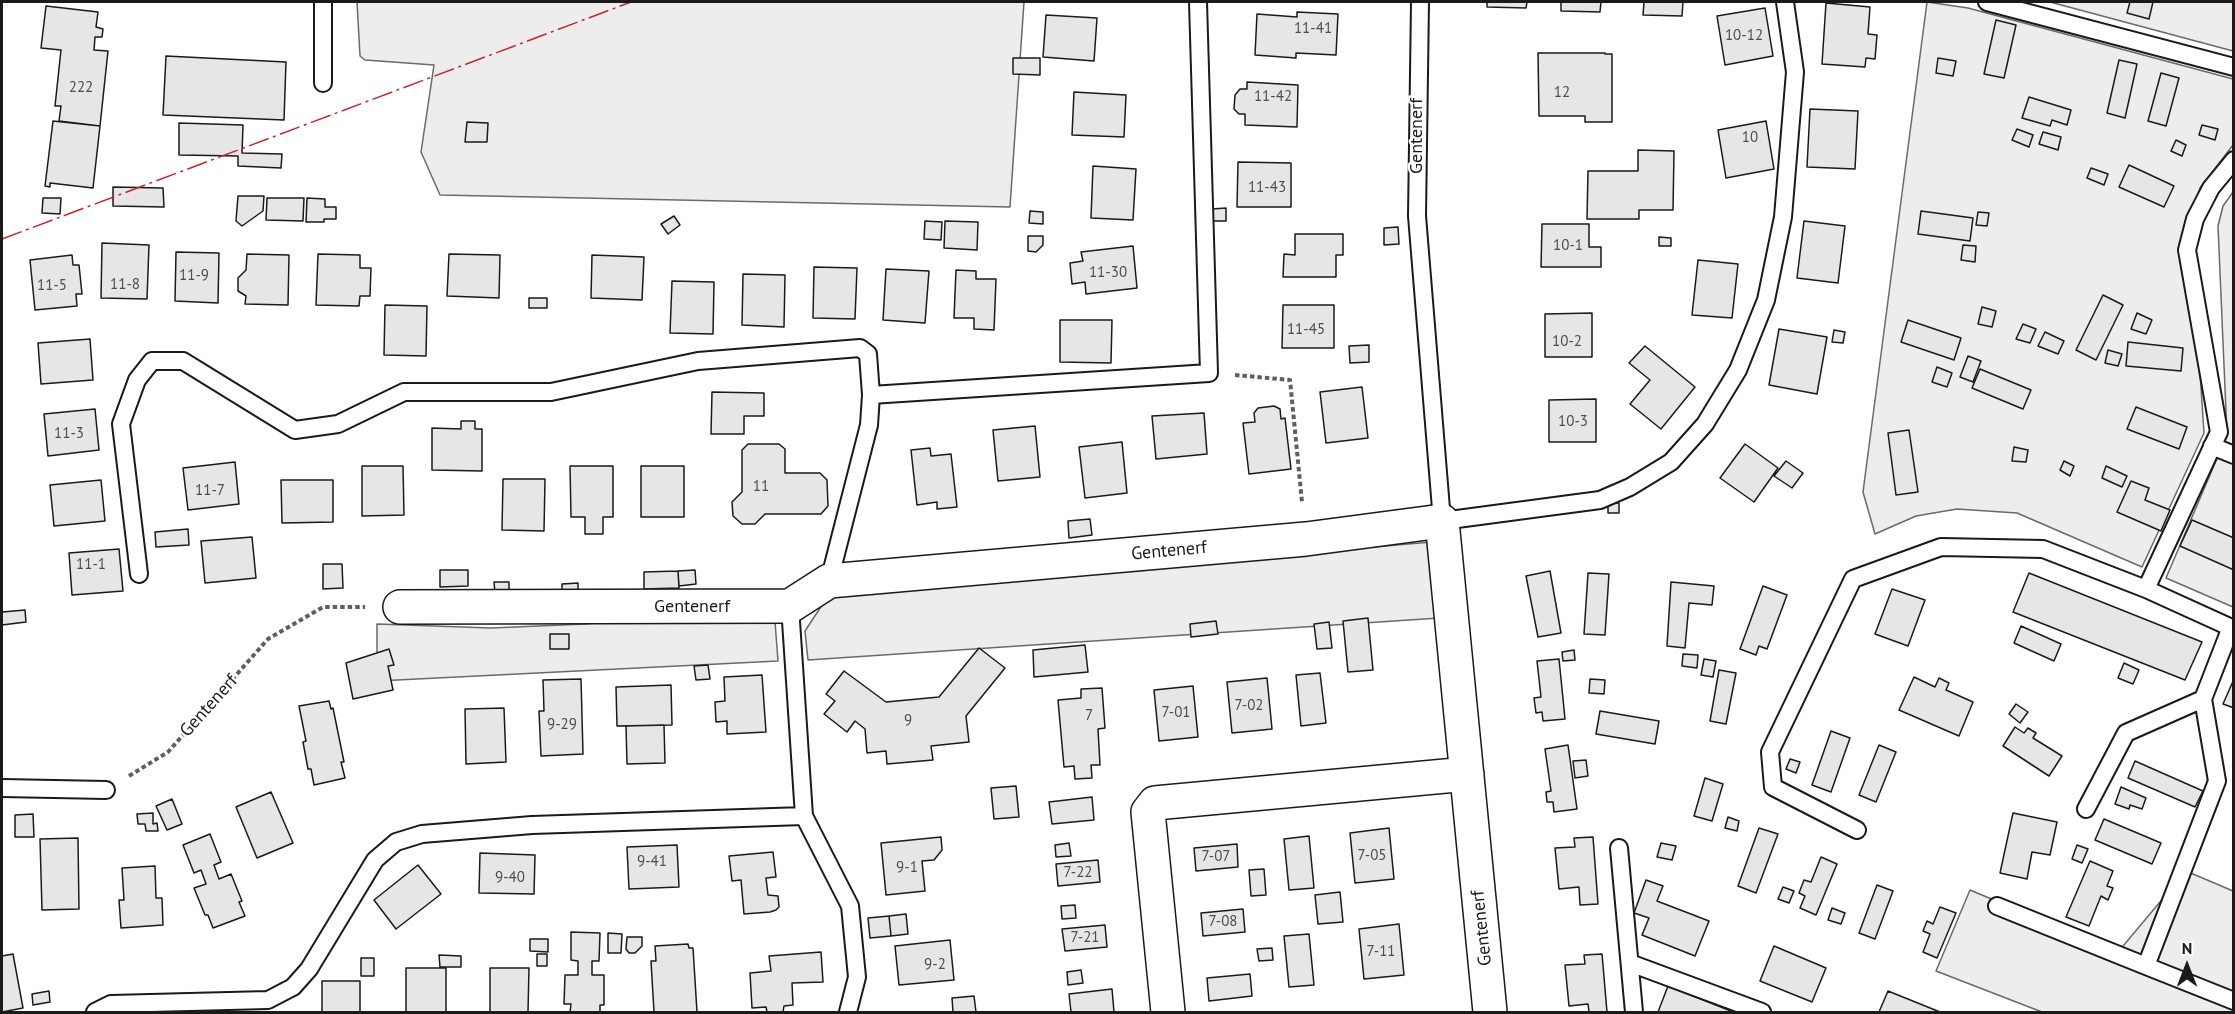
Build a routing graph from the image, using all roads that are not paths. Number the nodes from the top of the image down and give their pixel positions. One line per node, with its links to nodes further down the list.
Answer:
1 (322, 2): 7 (lane)
2 (1198, 2): 9 (lane)
3 (1420, 2): 12 (lane, Gentenerf)
4 (1785, 2): 12 (lane)
5 (1986, 2): 6 (lane)
6 (2234, 68)
7 (322, 83)
8 (2234, 160): 10 (lane)
9 (871, 395): 13 (lane); 14 (lane)
10 (2212, 446): 11 (lane); 15 (lane)
11 (2234, 455)
12 (1442, 521): 14 (street, Gentenerf); 20 (street, Gentenerf)
13 (139, 574)
14 (830, 581): 16 (street, Gentenerf)
15 (2146, 589): 18 (lane); 25 (lane)
16 (790, 606): 17 (street, Gentenerf); 24 (lane)
17 (400, 607)
18 (2232, 628): 19 (lane)
19 (2203, 699): 23 (lane); 29 (lane)
20 (1467, 774): 33 (street); 34 (street, Gentenerf)
21 (2, 789): 22 (lane)
22 (106, 790)
23 (2086, 809)
24 (804, 816): 31 (lane); 32 (lane)
25 (1857, 830)
26 (1619, 848): 28 (lane)
27 (1997, 906): 29 (lane)
28 (1630, 963): 35 (lane); 36 (lane)
29 (2146, 966): 30 (lane)
30 (2234, 1001)
31 (95, 1012)
32 (848, 1012)
33 (1168, 1012)
34 (1490, 1012)
35 (1634, 1012)
36 (1762, 1012)

